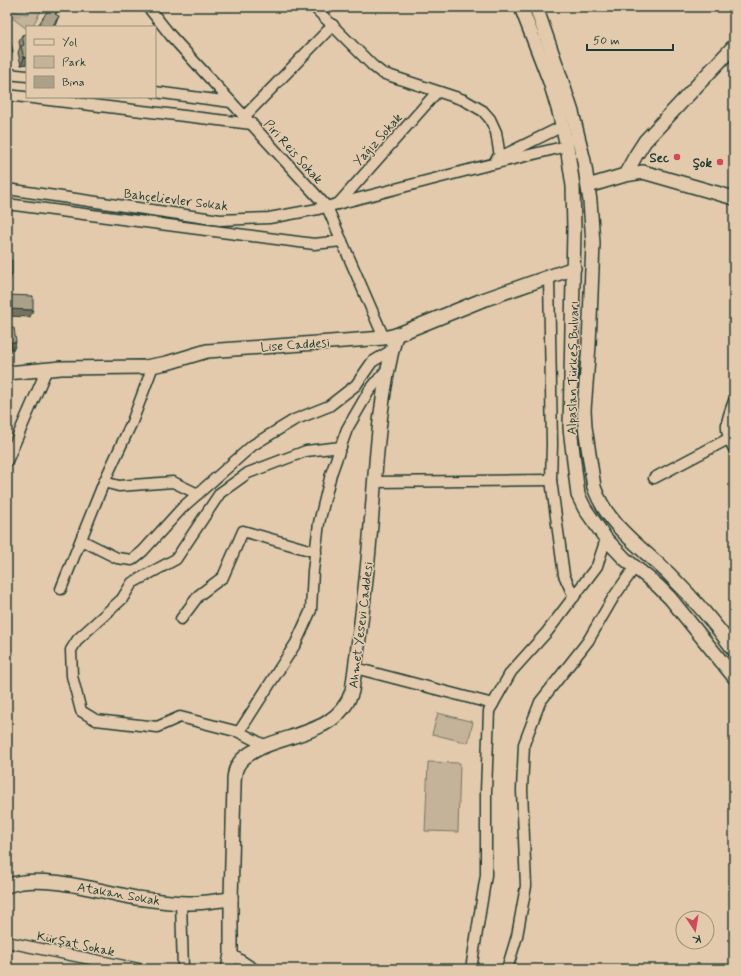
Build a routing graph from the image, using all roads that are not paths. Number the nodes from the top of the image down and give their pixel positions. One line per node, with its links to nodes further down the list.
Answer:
1 (314, 7): 5 (street)
2 (521, 7): 17 (street, Alpaslan Türkeş Bulvarı)
3 (536, 7): 22 (street, Alpaslan Türkeş Bulvarı)
4 (147, 8): 14 (street, Piri Reis Sokak)
5 (333, 25): 10 (street); 15 (street)
6 (734, 46): 21 (street)
7 (7, 74): 8 (street)
8 (26, 76)
9 (156, 92): 14 (street)
10 (437, 92): 19 (street); 26 (street, Yağız Sokak)
11 (7, 95): 12 (street)
12 (26, 97)
13 (32, 98): 16 (street)
14 (231, 102): 15 (street, Piri Reis Sokak)
15 (245, 116): 16 (street, Piri Reis Sokak)
16 (252, 124): 27 (street, Piri Reis Sokak)
17 (563, 126): 18 (street, Alpaslan Türkeş Bulvarı); 19 (street)
18 (567, 146): 20 (street); 29 (street, Alpaslan Türkeş Bulvarı)
19 (500, 157): 20 (street)
20 (480, 167): 26 (street, Bahçelievler Sokak)
21 (625, 175): 22 (street); 24 (street)
22 (588, 186): 54 (street, Alpaslan Türkeş Bulvarı)
23 (7, 189): 27 (street, Bahçelievler Sokak)
24 (734, 198)
25 (7, 204): 28 (street)
26 (337, 204): 27 (street, Bahçelievler Sokak)
27 (327, 207): 28 (street, Piri Reis Sokak)
28 (342, 241): 31 (street, Piri Reis Sokak)
29 (574, 268): 30 (street, Lise Caddesi); 47 (street, Alpaslan Türkeş Bulvarı)
30 (549, 277): 31 (street, Lise Caddesi); 43 (street)
31 (390, 336): 32 (street, Ahmet Yesevi Caddesi); 33 (street, Lise Caddesi)
32 (392, 350): 34 (street, Ahmet Yesevi Caddesi); 46 (street)
33 (154, 366): 35 (street, Lise Caddesi); 44 (street)
34 (388, 368): 39 (street); 45 (street, Ahmet Yesevi Caddesi)
35 (47, 369): 36 (street, Lise Caddesi); 41 (street)
36 (7, 373)
37 (734, 401): 38 (street)
38 (728, 439): 40 (street); 42 (street)
39 (341, 447): 49 (street); 58 (street)
40 (734, 449)
41 (7, 461)
42 (654, 478)
43 (551, 480): 45 (street); 52 (street)
44 (104, 482): 46 (street); 48 (street)
45 (375, 482): 55 (street, Ahmet Yesevi Caddesi)
46 (198, 494): 48 (street)
47 (606, 539): 50 (street, Alpaslan Türkeş Bulvarı); 52 (street)
48 (81, 540): 51 (street)
49 (316, 552): 53 (street); 58 (street)
50 (635, 567): 56 (street, Alpaslan Türkeş Bulvarı); 70 (street)
51 (61, 589)
52 (574, 597): 57 (street)
53 (182, 619)
54 (734, 650)
55 (355, 668): 57 (street); 59 (street, Ahmet Yesevi Caddesi)
56 (734, 677)
57 (492, 704): 69 (street)
58 (239, 732): 59 (street)
59 (266, 746): 61 (street, Ahmet Yesevi Caddesi)
60 (7, 886): 62 (street, Atakan Sokak)
61 (231, 899): 62 (street, Atakan Sokak); 64 (street, Ahmet Yesevi Caddesi)
62 (181, 903): 66 (street)
63 (7, 942): 65 (street, Kürşat Sokak)
64 (231, 954): 67 (street, Ahmet Yesevi Caddesi); 68 (street)
65 (139, 969)
66 (183, 969)
67 (228, 969)
68 (254, 969)
69 (471, 969)
70 (507, 969)

